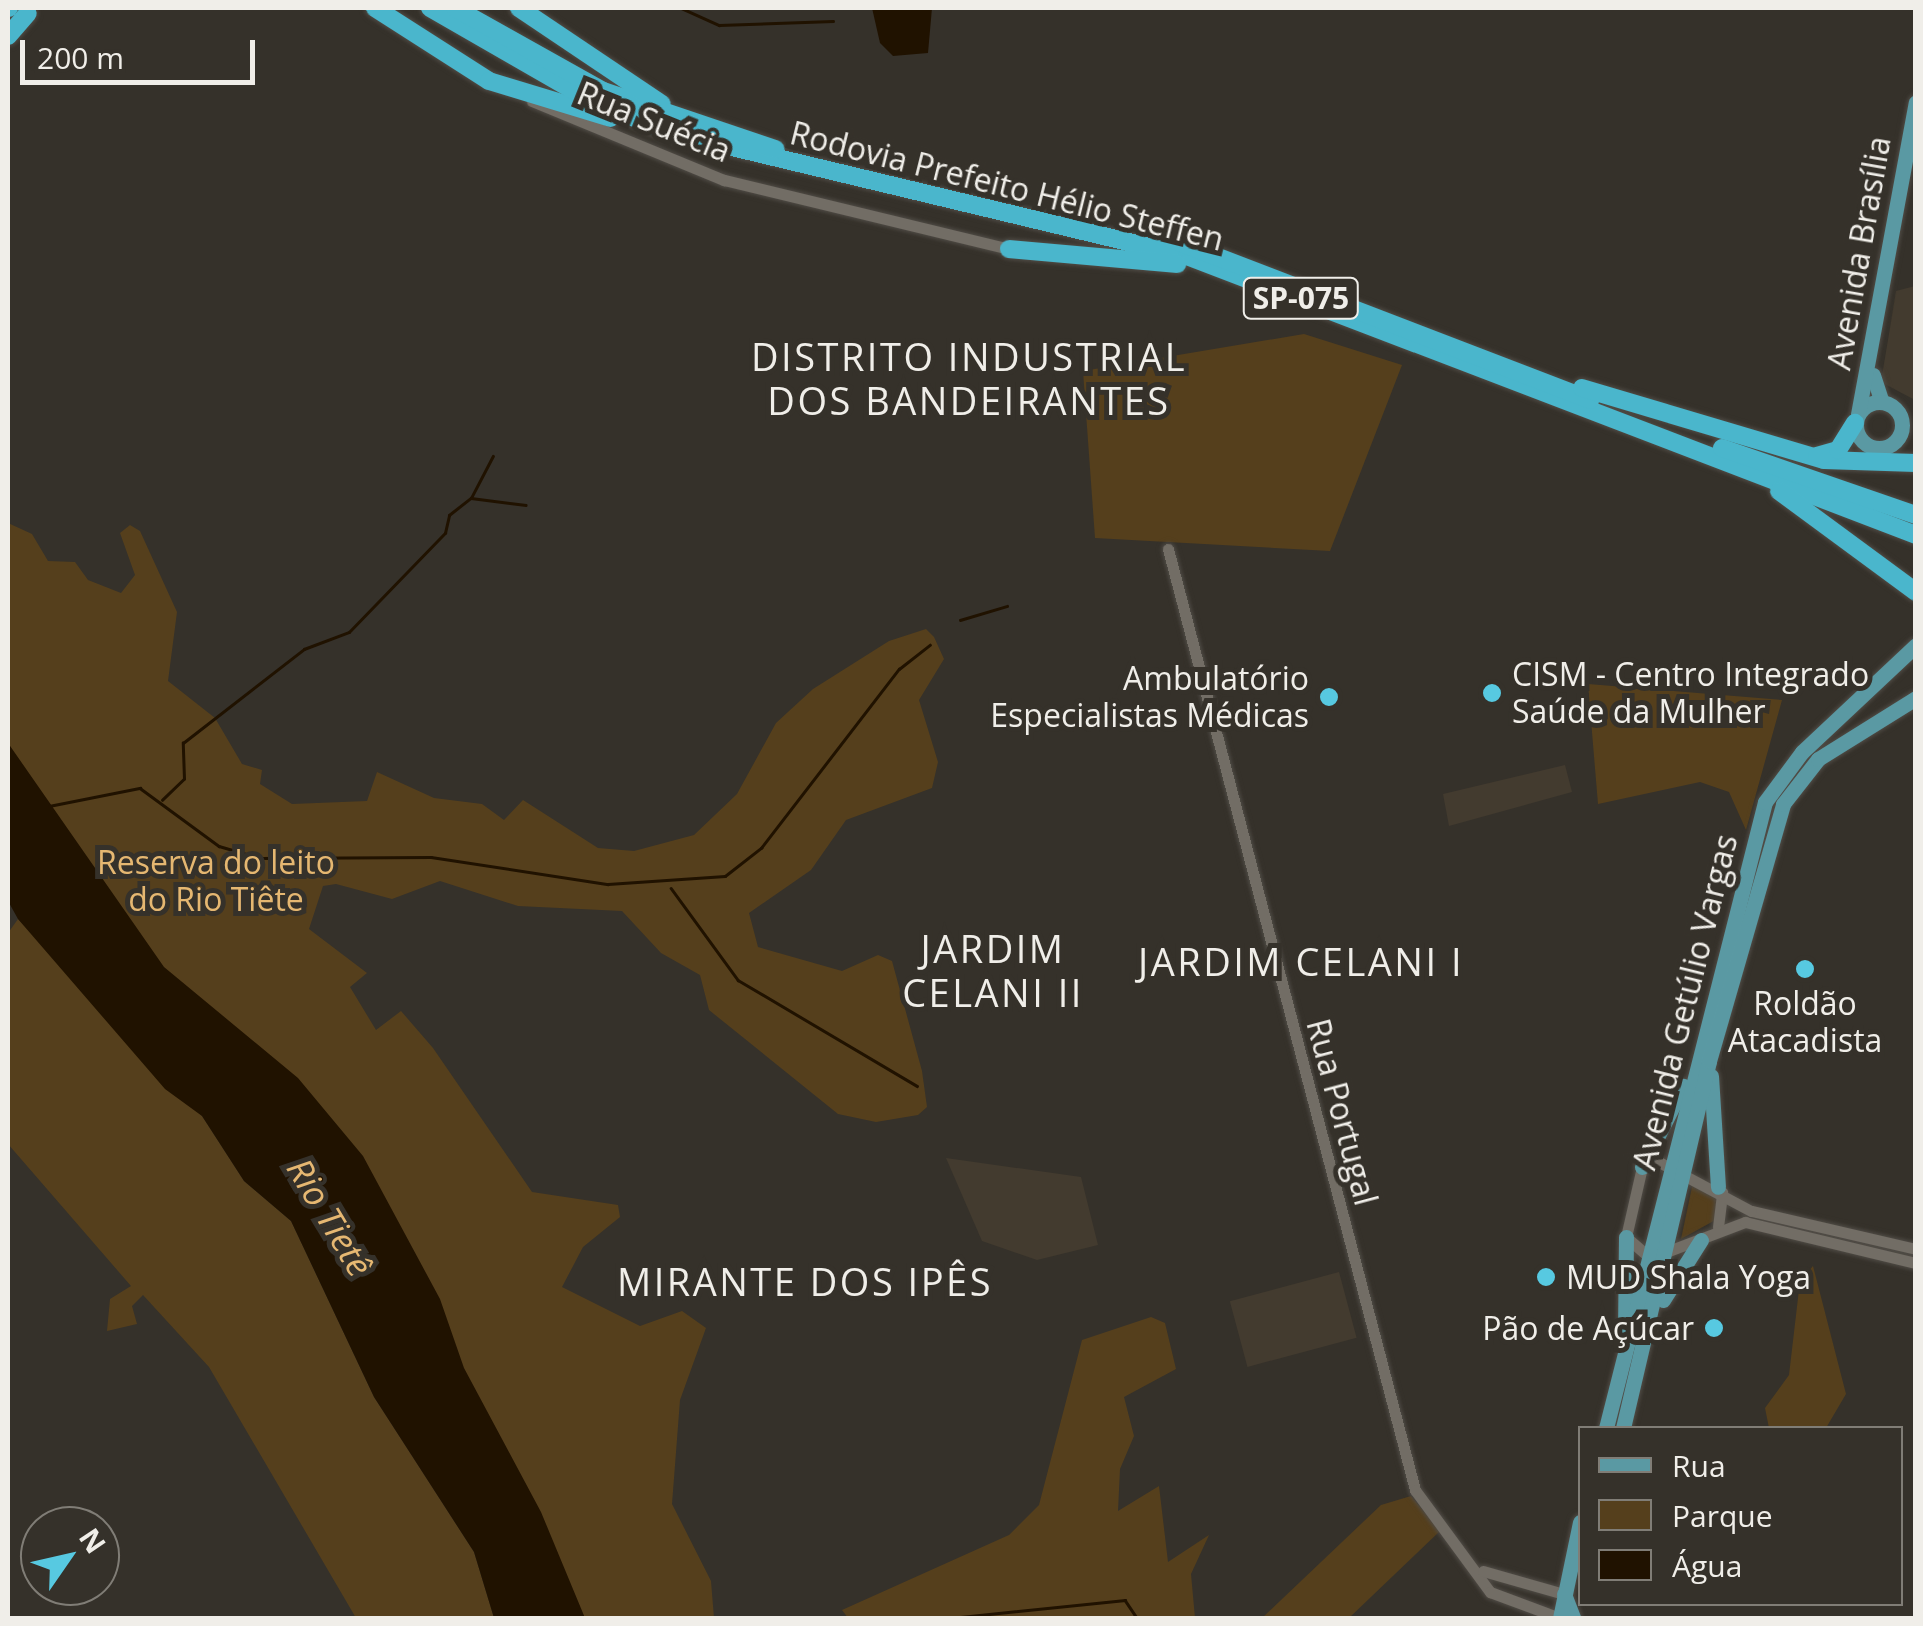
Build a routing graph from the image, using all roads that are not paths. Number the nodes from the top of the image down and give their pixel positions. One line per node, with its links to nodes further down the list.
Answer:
1 (375, 8): 7 (highway)
2 (430, 8): 9 (highway, Rodovia Prefeito Hélio Steffen / SP-075)
3 (456, 8): 10 (highway, Rodovia Prefeito Hélio Steffen / SP-075)
4 (519, 8): 10 (highway)
5 (28, 13): 6 (highway)
6 (8, 36)
7 (516, 92): 9 (highway); 12 (street, Rua Suécia)
8 (1916, 102): 17 (main road, Avenida Brasília)
9 (665, 131): 13 (highway, Rodovia Prefeito Hélio Steffen / SP-075)
10 (740, 140): 14 (highway, Rodovia Prefeito Hélio Steffen / SP-075)
11 (1916, 150): 15 (main road, Avenida Brasília)
12 (1009, 248): 13 (highway)
13 (1248, 277): 20 (highway, Rodovia Prefeito Hélio Steffen / SP-075)
14 (1500, 364): 21 (highway); 23 (highway, Rodovia Prefeito Hélio Steffen / SP-075)
15 (1886, 403): 16 (main road); 17 (main road); 19 (main road, Avenida Brasília)
16 (1916, 414)
17 (1856, 419): 19 (main road); 21 (highway)
18 (1916, 429): 19 (main road)
19 (1898, 439)
20 (1703, 452): 24 (highway, Rodovia Prefeito Hélio Steffen / SP-075); 26 (highway)
21 (1802, 454): 22 (highway)
22 (1916, 463)
23 (1916, 515)
24 (1916, 534)
25 (1168, 548): 50 (street, Rua Portugal)
26 (1892, 578): 27 (highway); 28 (highway)
27 (1916, 581)
28 (1916, 592)
29 (1916, 645): 31 (main road, Avenida Getúlio Vargas)
30 (1916, 698): 32 (main road, Avenida Getúlio Vargas)
31 (1842, 716): 32 (main road); 34 (main road, Avenida Getúlio Vargas)
32 (1790, 791): 33 (main road, Avenida Getúlio Vargas)
33 (1709, 1061): 36 (main road, Avenida Getúlio Vargas); 37 (main road)
34 (1692, 1069): 35 (main road); 36 (main road, Avenida Getúlio Vargas)
35 (1642, 1167): 36 (street); 39 (street, Avenida Getúlio Vargas)
36 (1678, 1169): 37 (street); 42 (main road, Avenida Getúlio Vargas); 43 (main road, Avenida Getúlio Vargas)
37 (1720, 1189): 38 (street); 41 (street)
38 (1718, 1227): 40 (street); 44 (street)
39 (1626, 1237): 43 (street); 46 (main road)
40 (1701, 1240): 42 (street); 45 (main road)
41 (1916, 1249)
42 (1668, 1251): 43 (street); 45 (main road, Avenida Getúlio Vargas)
43 (1650, 1258): 46 (main road, Avenida Getúlio Vargas)
44 (1916, 1263)
45 (1656, 1312): 48 (main road, Avenida Getúlio Vargas)
46 (1624, 1364): 47 (main road, Avenida Getúlio Vargas)
47 (1607, 1426)
48 (1624, 1426)
49 (1578, 1531): 51 (main road)
50 (1478, 1568): 51 (street); 52 (street, Rua Portugal)
51 (1564, 1594): 52 (main road); 53 (main road)
52 (1560, 1618)
53 (1575, 1618)

